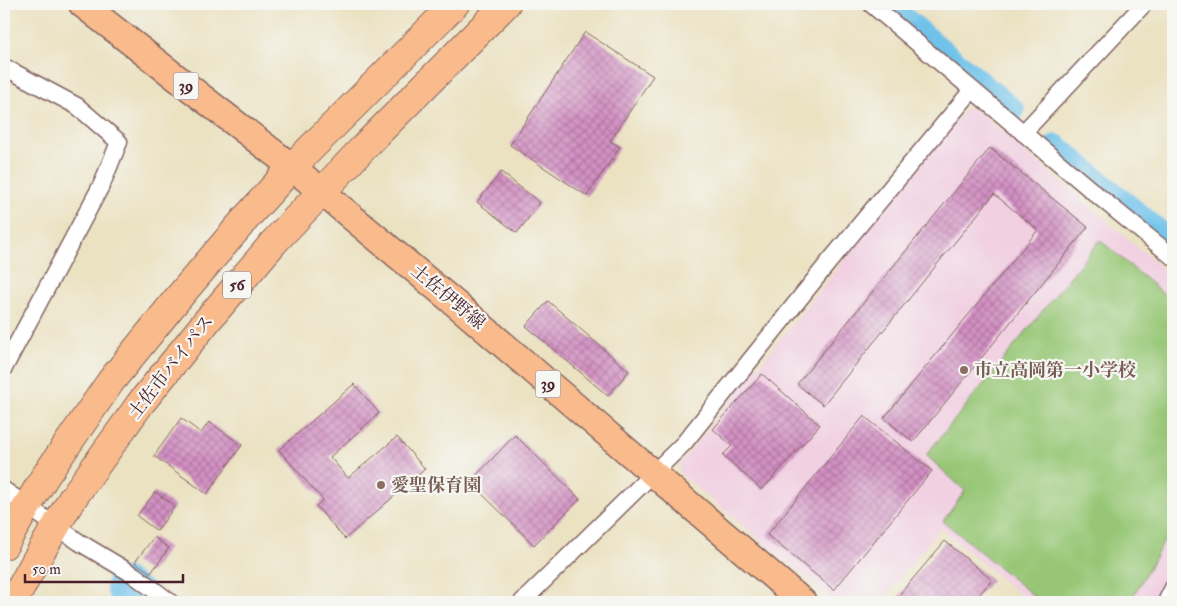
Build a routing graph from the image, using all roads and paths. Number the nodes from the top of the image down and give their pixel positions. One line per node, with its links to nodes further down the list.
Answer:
1 (82, 4): 9 (main road, 土佐伊野線 / 39)
2 (455, 4): 9 (highway, 土佐市バイパス / 56)
3 (506, 4): 10 (highway, 土佐市バイパス / 56)
4 (871, 4): 7 (street)
5 (1144, 4): 8 (street)
6 (4, 67): 12 (street)
7 (972, 90): 8 (street); 13 (street)
8 (1023, 133): 11 (street)
9 (292, 167): 10 (main road, 土佐伊野線 / 39); 15 (highway, 土佐市バイパス / 56)
10 (322, 192): 13 (main road, 土佐伊野線 / 39); 16 (highway, 土佐市バイパス / 56)
11 (1173, 257)
12 (4, 368)
13 (653, 474): 19 (street); 22 (main road, 土佐伊野線 / 39)
14 (4, 490): 15 (street)
15 (27, 506): 16 (street); 17 (highway, 土佐市バイパス / 56)
16 (56, 527): 20 (highway, 土佐市バイパス / 56); 21 (street)
17 (4, 544)
18 (1173, 588): 23 (street)
19 (530, 600)
20 (13, 602)
21 (170, 602)
22 (804, 602)
23 (1166, 602)

